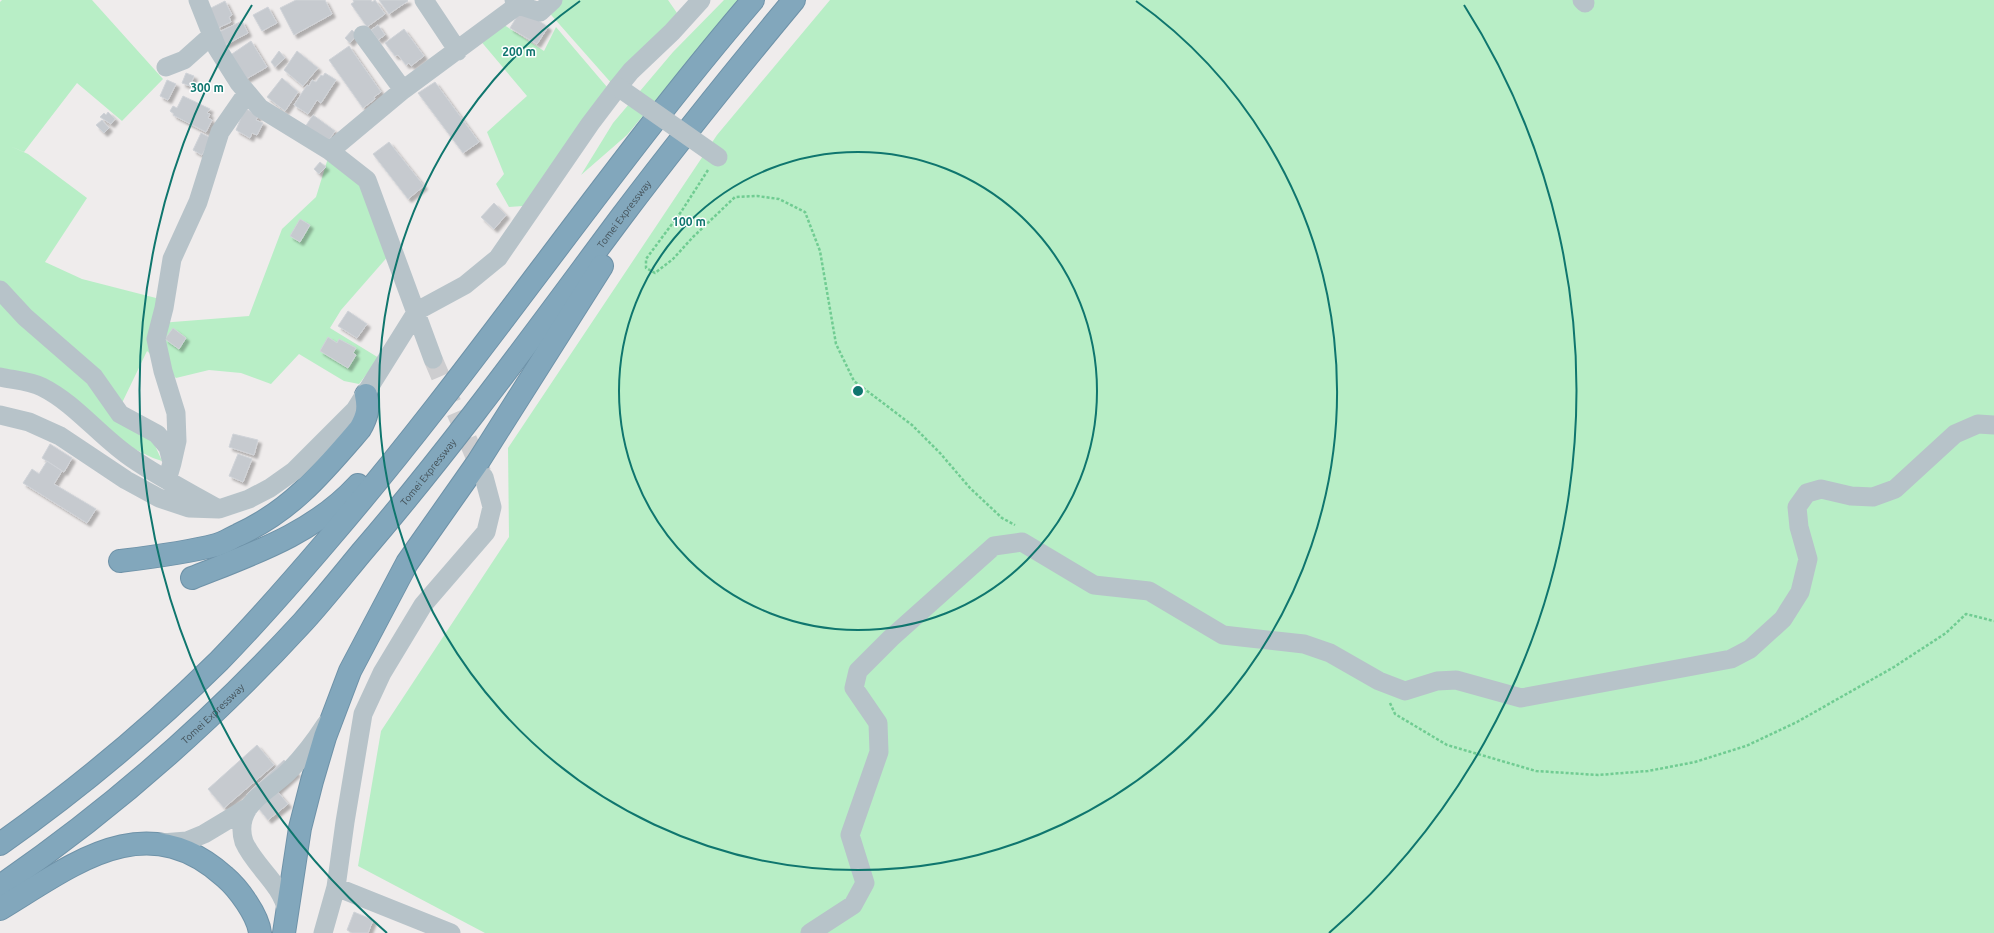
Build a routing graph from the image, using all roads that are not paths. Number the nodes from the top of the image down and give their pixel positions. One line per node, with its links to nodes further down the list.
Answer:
1 (198, 0): 9 (street)
2 (424, 0): 10 (street)
3 (553, 0): 7 (street)
4 (701, 0): 12 (street)
5 (753, 0): 21 (highway)
6 (794, 0): 15 (highway, Tomei Expressway)
7 (516, 3): 10 (street)
8 (363, 35): 13 (street)
9 (212, 36): 11 (street); 14 (street)
10 (458, 51): 13 (street)
11 (166, 67)
12 (618, 87): 17 (street, bridge); 19 (street)
13 (402, 90): 16 (street)
14 (247, 93): 16 (street); 26 (street)
15 (679, 144): 33 (highway); 37 (highway, Tomei Expressway)
16 (330, 151): 19 (street)
17 (718, 157)
18 (0, 290): 26 (street)
19 (417, 311): 20 (street); 23 (street)
20 (433, 359)
21 (472, 361): 31 (highway); 35 (highway)
22 (0, 378): 26 (street)
23 (366, 394): 28 (street); 29 (highway)
24 (0, 415): 28 (street)
25 (1994, 425): 46 (street)
26 (169, 472): 28 (street)
27 (484, 477): 38 (street)
28 (219, 509)
29 (194, 550): 30 (highway); 31 (street)
30 (120, 561)
31 (232, 562): 32 (highway)
32 (192, 578)
33 (336, 708): 34 (street); 40 (highway)
34 (249, 806): 36 (street); 40 (street)
35 (0, 844)
36 (157, 844): 39 (highway); 42 (highway)
37 (0, 886)
38 (336, 887): 41 (street); 44 (street)
39 (0, 909)
40 (287, 911): 43 (highway)
41 (425, 928): 45 (street)
42 (260, 933)
43 (284, 933)
44 (324, 933)
45 (451, 933)
46 (810, 933)

